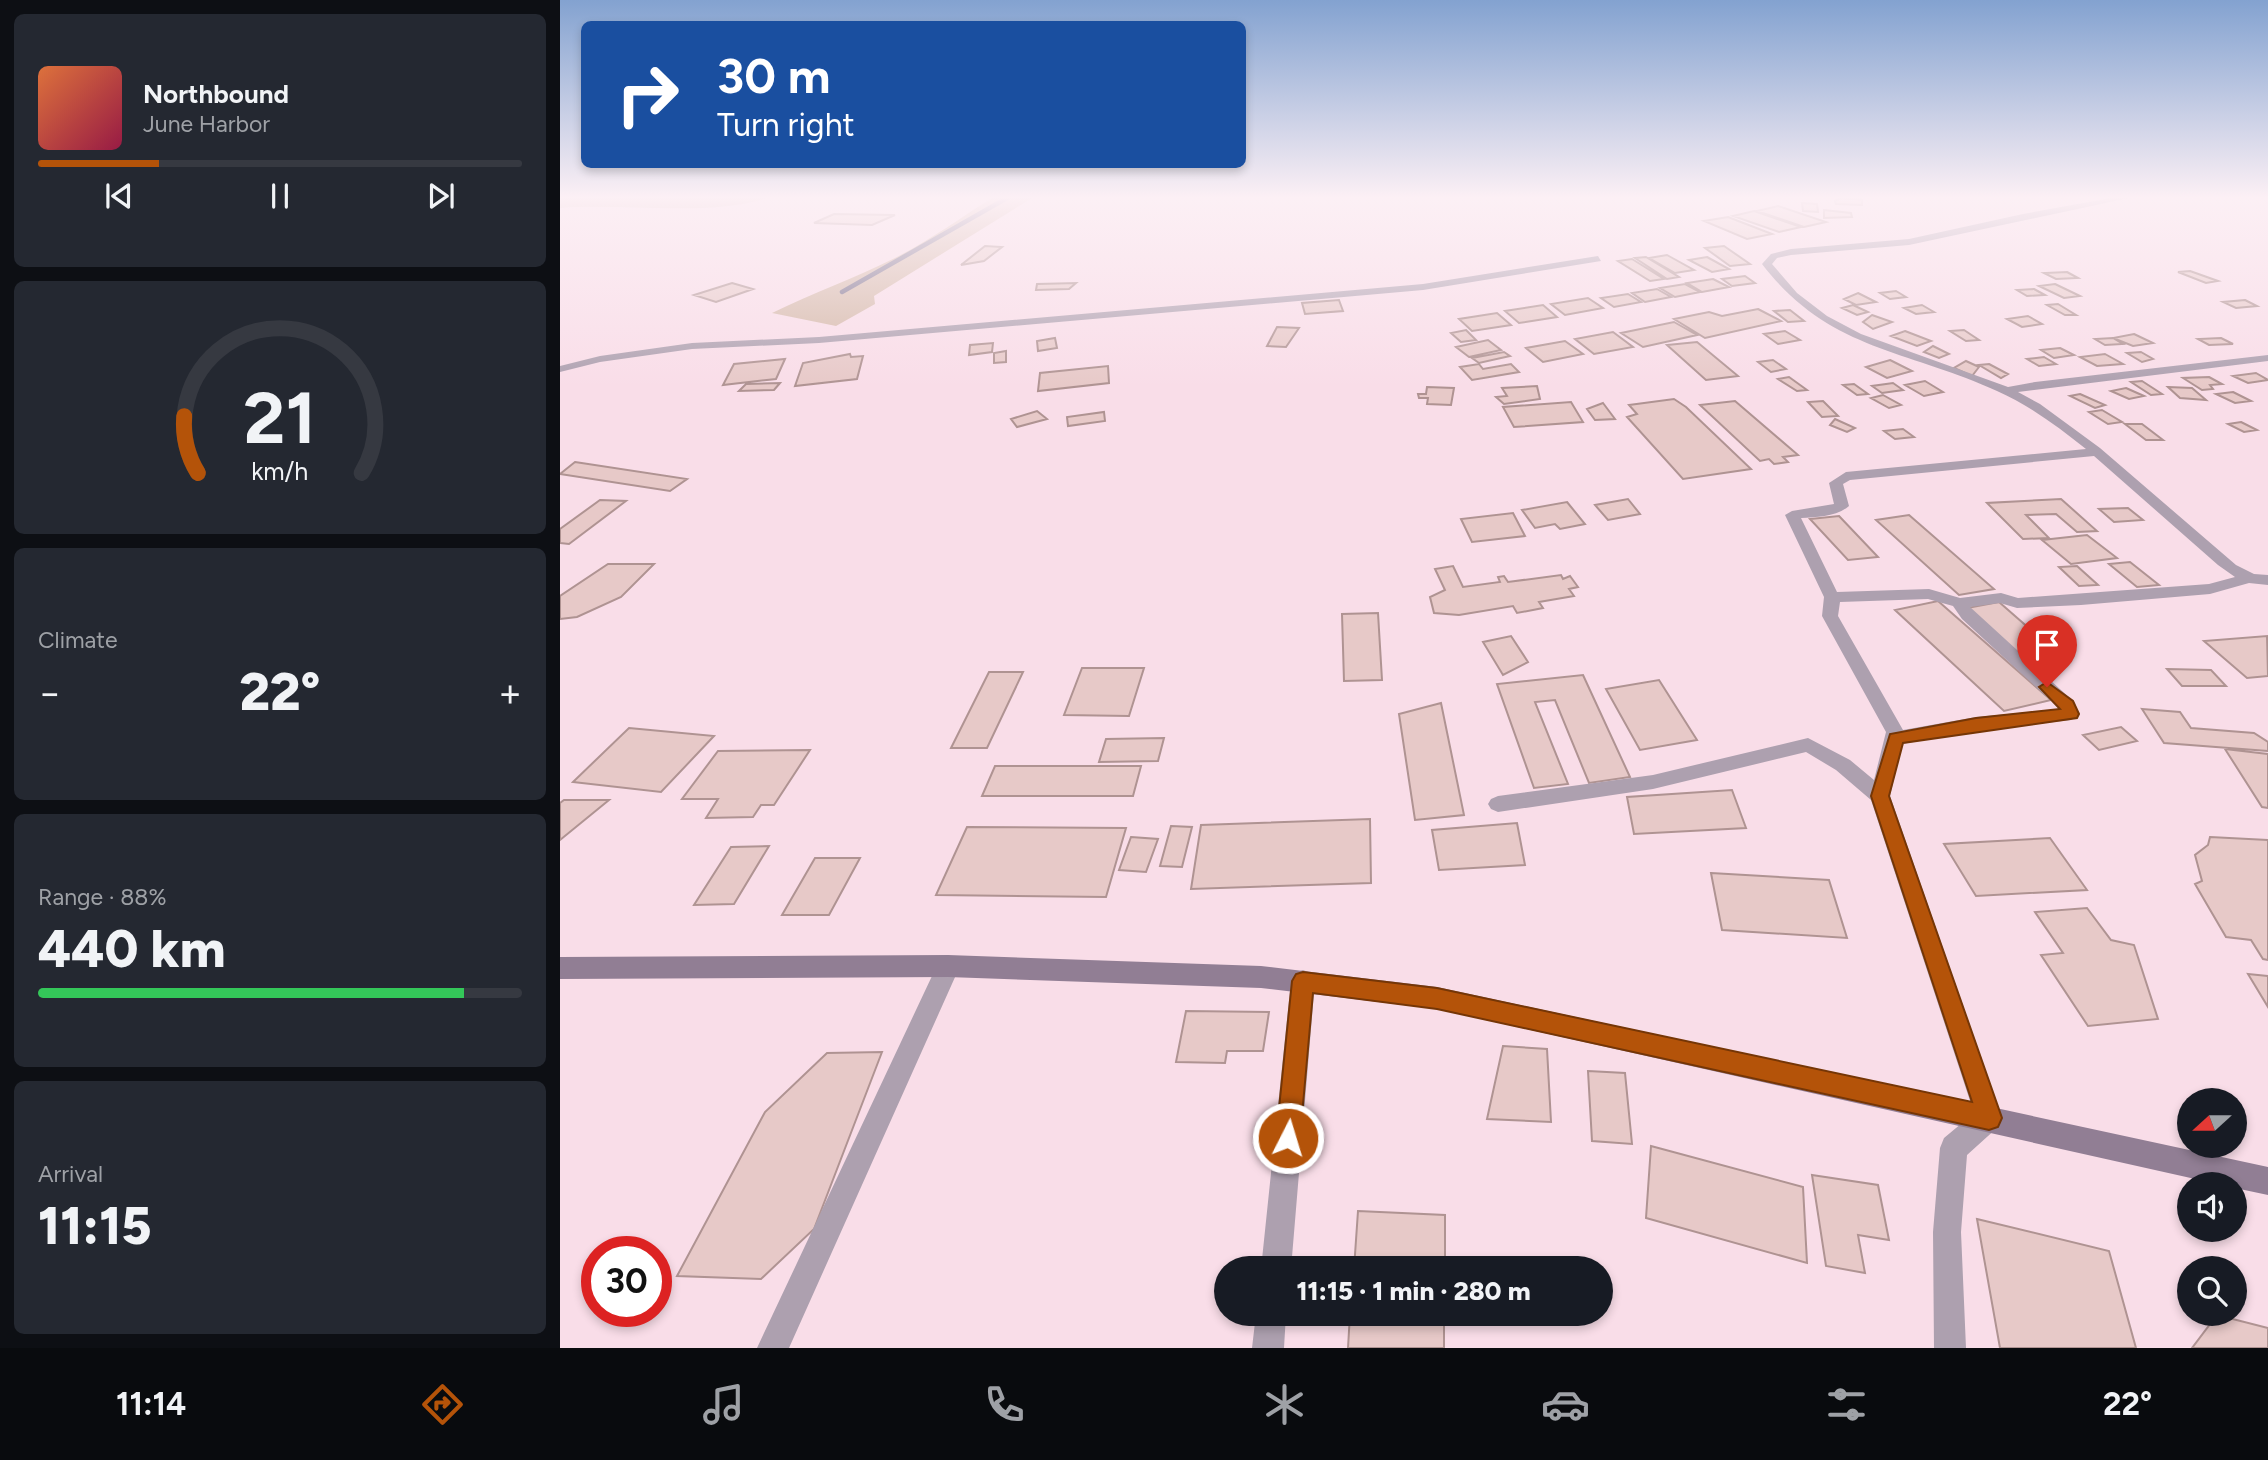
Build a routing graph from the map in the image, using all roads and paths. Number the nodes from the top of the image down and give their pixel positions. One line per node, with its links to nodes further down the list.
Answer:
1 (1586, 261): 4 (street)
2 (1770, 261): 5 (street)
3 (2268, 358): 5 (street)
4 (560, 369)
5 (2007, 391): 6 (street)
6 (2096, 452): 7 (street); 9 (street)
7 (2248, 578): 8 (street); 10 (street)
8 (2268, 580)
9 (1832, 597): 10 (street); 11 (street)
10 (1959, 603): 11 (street)
11 (1896, 738): 12 (street)
12 (1880, 796): 13 (street); 17 (street)
13 (1498, 804)
14 (948, 966): 15 (street); 16 (street); 21 (street)
15 (560, 968)
16 (1303, 981): 17 (street); 19 (street)
17 (1989, 1118): 18 (street); 23 (street)
18 (2268, 1181)
19 (1277, 1256)
20 (1270, 1326): 22 (street)
21 (773, 1348)
22 (1268, 1348)
23 (1950, 1348)

